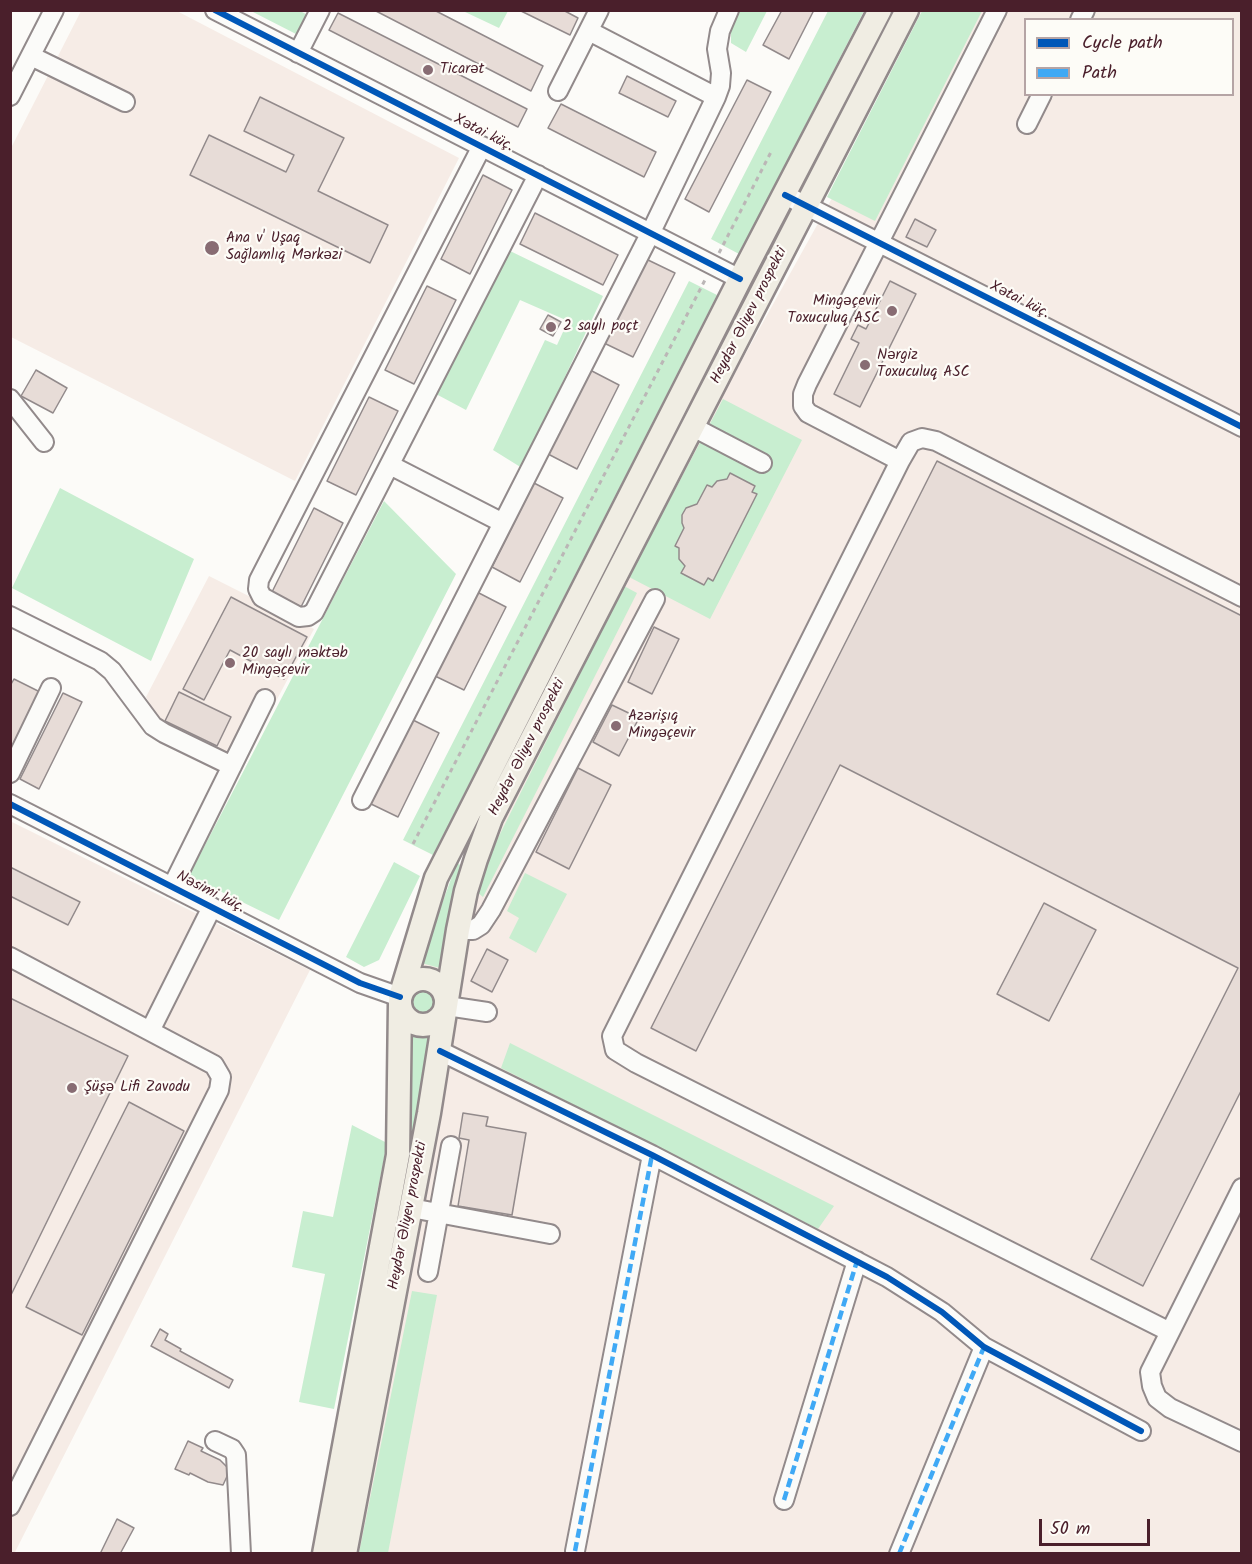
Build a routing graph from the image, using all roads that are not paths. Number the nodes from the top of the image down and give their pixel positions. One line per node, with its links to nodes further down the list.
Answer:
1 (54, 10): 11 (street)
2 (215, 10): 10 (street, Xətai küç.)
3 (320, 10): 10 (street)
4 (599, 10): 9 (street)
5 (729, 10): 15 (street)
6 (880, 10): 20 (main road, Heydər Əliyev prospekti)
7 (907, 10): 21 (main road, Heydər Əliyev prospekti)
8 (996, 10): 23 (street)
9 (589, 31): 12 (street); 15 (street)
10 (298, 53): 18 (street, Xətai küç.)
11 (31, 56): 13 (street); 16 (street)
12 (558, 91)
13 (10, 96)
14 (1041, 96): 17 (street)
15 (716, 97): 22 (street)
16 (125, 102)
17 (1027, 124)
18 (482, 146): 19 (street, Xətai küç.); 31 (street)
19 (538, 175): 22 (street, Xətai küç.); 31 (street)
20 (785, 195): 21 (street, Xətai küç.); 24 (main road, Heydər Əliyev prospekti)
21 (806, 207): 23 (street, Xətai küç.); 26 (main road, Heydər Əliyev prospekti)
22 (651, 232): 24 (street, Xətai küç.); 32 (street)
23 (878, 242): 27 (street, Xətai küç.); 29 (street)
24 (740, 279): 46 (main road, Heydər Əliyev prospekti)
25 (10, 399): 28 (street)
26 (693, 427): 30 (street); 44 (main road, Heydər Əliyev prospekti)
27 (1242, 428)
28 (44, 442)
29 (900, 461): 33 (street); 59 (street)
30 (762, 463)
31 (390, 465): 32 (street)
32 (503, 523): 40 (street)
33 (1242, 597)
34 (655, 599): 44 (street)
35 (10, 616): 38 (street)
36 (51, 688): 39 (street)
37 (265, 699): 38 (street)
38 (232, 766): 42 (street)
39 (10, 772)
40 (362, 800)
41 (10, 804): 42 (street, Nəsimi küç.)
42 (172, 887): 43 (street, Nəsimi küç.)
43 (212, 907): 46 (street, Nəsimi küç.); 49 (street)
44 (458, 930): 47 (main road, Heydər Əliyev prospekti)
45 (10, 957): 49 (street)
46 (400, 1000): 47 (main road); 47 (main road); 68 (main road, Heydər Əliyev prospekti)
47 (447, 1006): 48 (street); 50 (main road, Heydər Əliyev prospekti)
48 (487, 1012)
49 (150, 1031): 65 (street)
50 (440, 1051): 52 (street); 54 (main road, Heydər Əliyev prospekti)
51 (450, 1146): 55 (street)
52 (652, 1155): 57 (street); 66 (street)
53 (1242, 1188): 59 (street)
54 (411, 1208): 55 (street); 69 (main road, Heydər Əliyev prospekti)
55 (438, 1213): 56 (street); 58 (street)
56 (550, 1234)
57 (857, 1261): 60 (street); 64 (street)
58 (428, 1272)
59 (1170, 1332): 63 (street)
60 (984, 1347): 61 (street); 70 (street)
61 (1141, 1431)
62 (215, 1441): 67 (street)
63 (1242, 1442)
64 (784, 1500)
65 (10, 1506)
66 (575, 1551)
67 (241, 1554)
68 (324, 1554)
69 (345, 1554)
70 (899, 1554)

